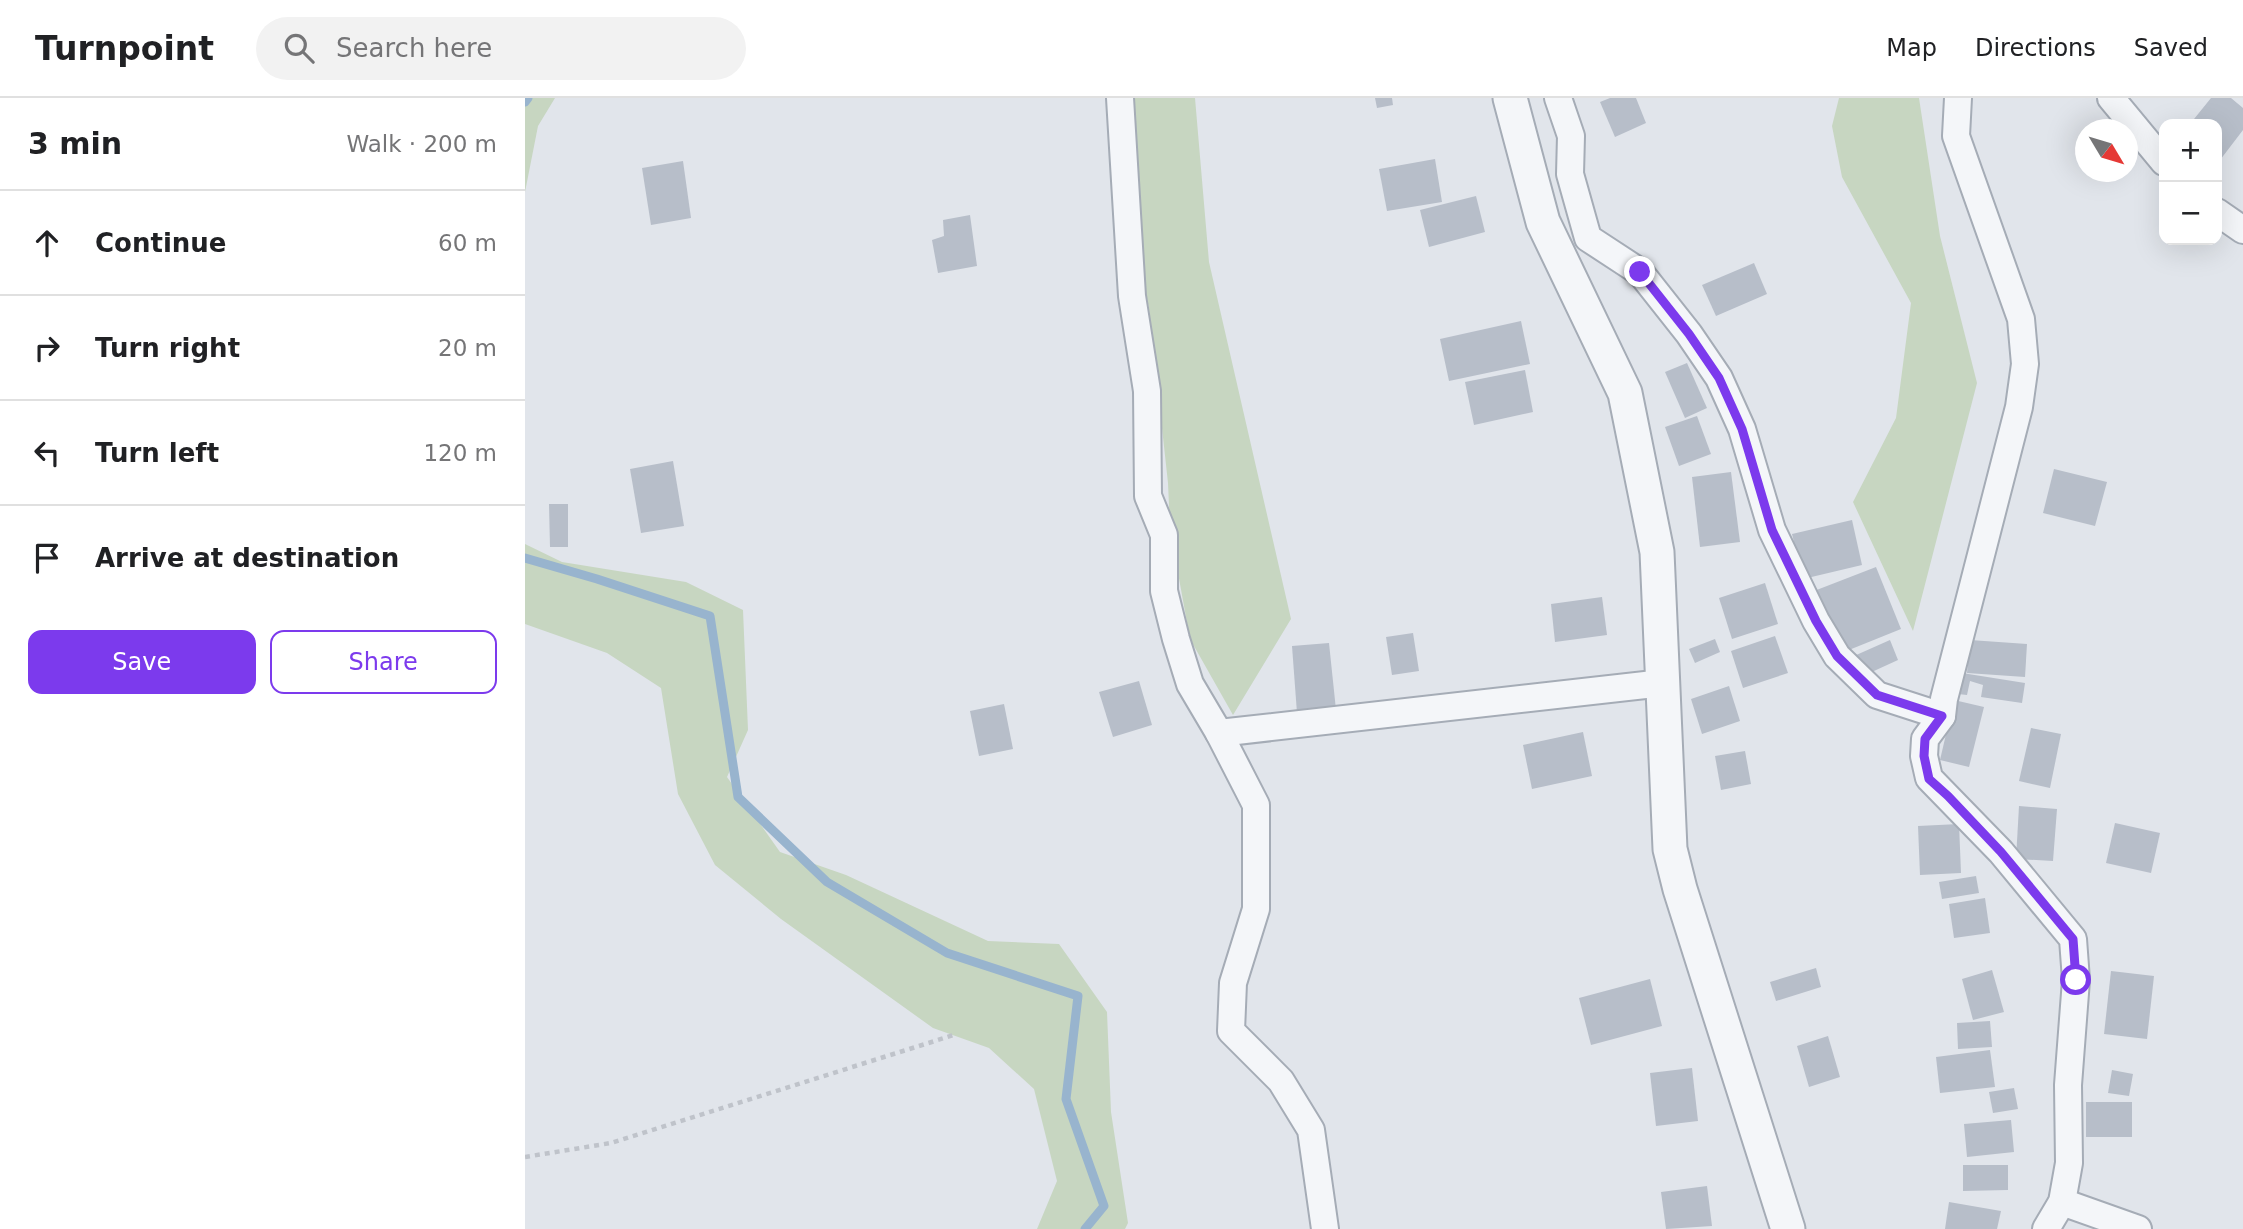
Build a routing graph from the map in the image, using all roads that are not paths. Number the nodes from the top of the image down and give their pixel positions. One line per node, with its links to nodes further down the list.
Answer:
1 (1119, 98): 11 (street)
2 (1510, 98): 9 (street)
3 (1558, 98): 10 (street)
4 (1958, 98): 10 (street)
5 (2111, 98): 6 (street)
6 (2159, 156)
7 (2222, 215): 8 (street)
8 (2243, 230)
9 (1663, 683): 11 (street); 14 (street)
10 (1942, 716): 12 (street)
11 (1219, 733): 13 (street)
12 (2062, 1202): 15 (street); 16 (street)
13 (1325, 1229)
14 (1788, 1229)
15 (2046, 1229)
16 (2138, 1229)

